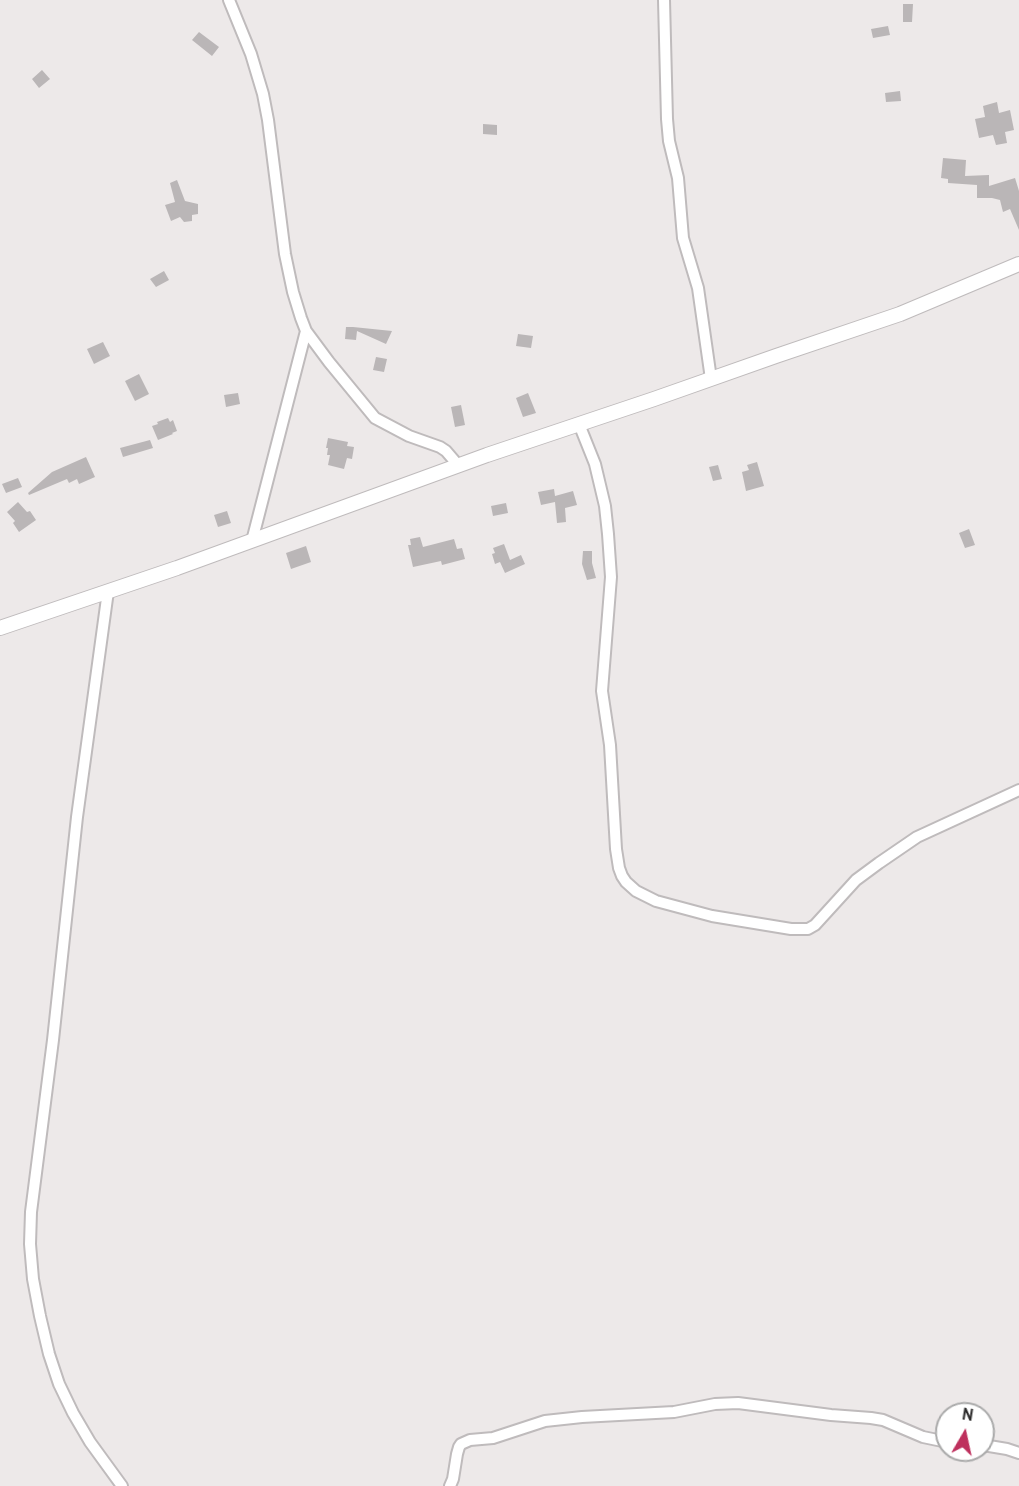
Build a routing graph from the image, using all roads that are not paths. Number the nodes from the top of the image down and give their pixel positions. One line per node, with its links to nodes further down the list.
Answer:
1 (229, 0): 4 (street)
2 (664, 0): 5 (street)
3 (1019, 264): 5 (street)
4 (306, 331): 7 (street); 8 (street)
5 (711, 379): 6 (street)
6 (579, 424): 7 (street); 11 (street)
7 (458, 465): 8 (street)
8 (252, 541): 9 (street)
9 (108, 591): 10 (street); 15 (street)
10 (0, 628)
11 (1019, 790)
12 (935, 1440): 16 (street)
13 (995, 1447): 14 (street)
14 (1019, 1453)
15 (122, 1486)
16 (450, 1486)

